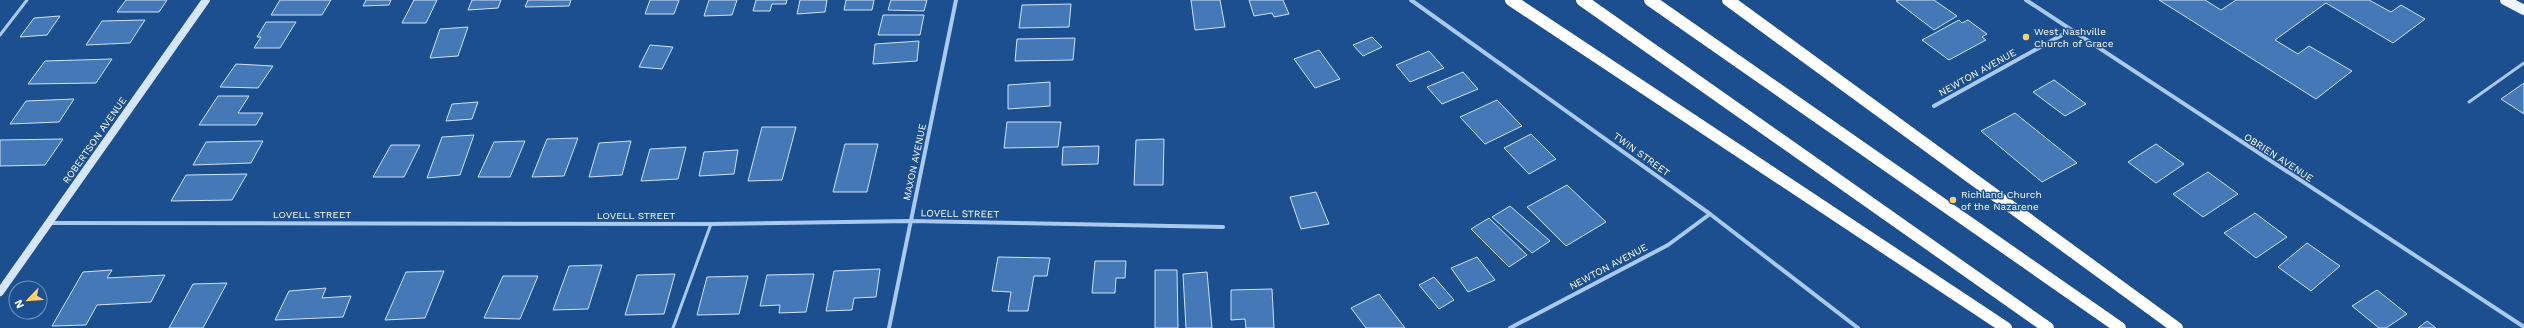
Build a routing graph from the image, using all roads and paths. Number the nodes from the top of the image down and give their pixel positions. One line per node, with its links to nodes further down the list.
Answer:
1 (27, 0): 13 (lane)
2 (206, 0): 19 (street, ROBERTSON AVENUE)
3 (956, 0): 18 (street, MAXON AVENUE)
4 (1411, 0): 17 (street, TWIN STREET)
5 (1511, 0): 28 (highway)
6 (1582, 0): 29 (highway)
7 (1650, 0): 30 (highway)
8 (1728, 0): 31 (highway)
9 (2026, 0): 12 (street, OBRIEN AVENUE)
10 (2505, 0): 11 (main road)
11 (2524, 10)
12 (2071, 30): 16 (street, NEWTON AVENUE); 23 (street, OBRIEN AVENUE)
13 (0, 35)
14 (2524, 63): 15 (lane)
15 (2469, 102)
16 (1934, 106)
17 (1710, 214): 26 (street, NEWTON AVENUE); 27 (street, TWIN STREET)
18 (910, 221): 20 (street, LOVELL STREET); 21 (street, LOVELL STREET); 25 (street, MAXON AVENUE)
19 (48, 222): 20 (street, LOVELL STREET); 22 (street, ROBERTSON AVENUE)
20 (711, 224): 24 (lane)
21 (1223, 227)
22 (0, 292)
23 (2524, 327)
24 (674, 328)
25 (889, 328)
26 (1510, 328)
27 (1858, 328)
28 (2006, 328)
29 (2048, 328)
30 (2120, 328)
31 (2177, 328)

